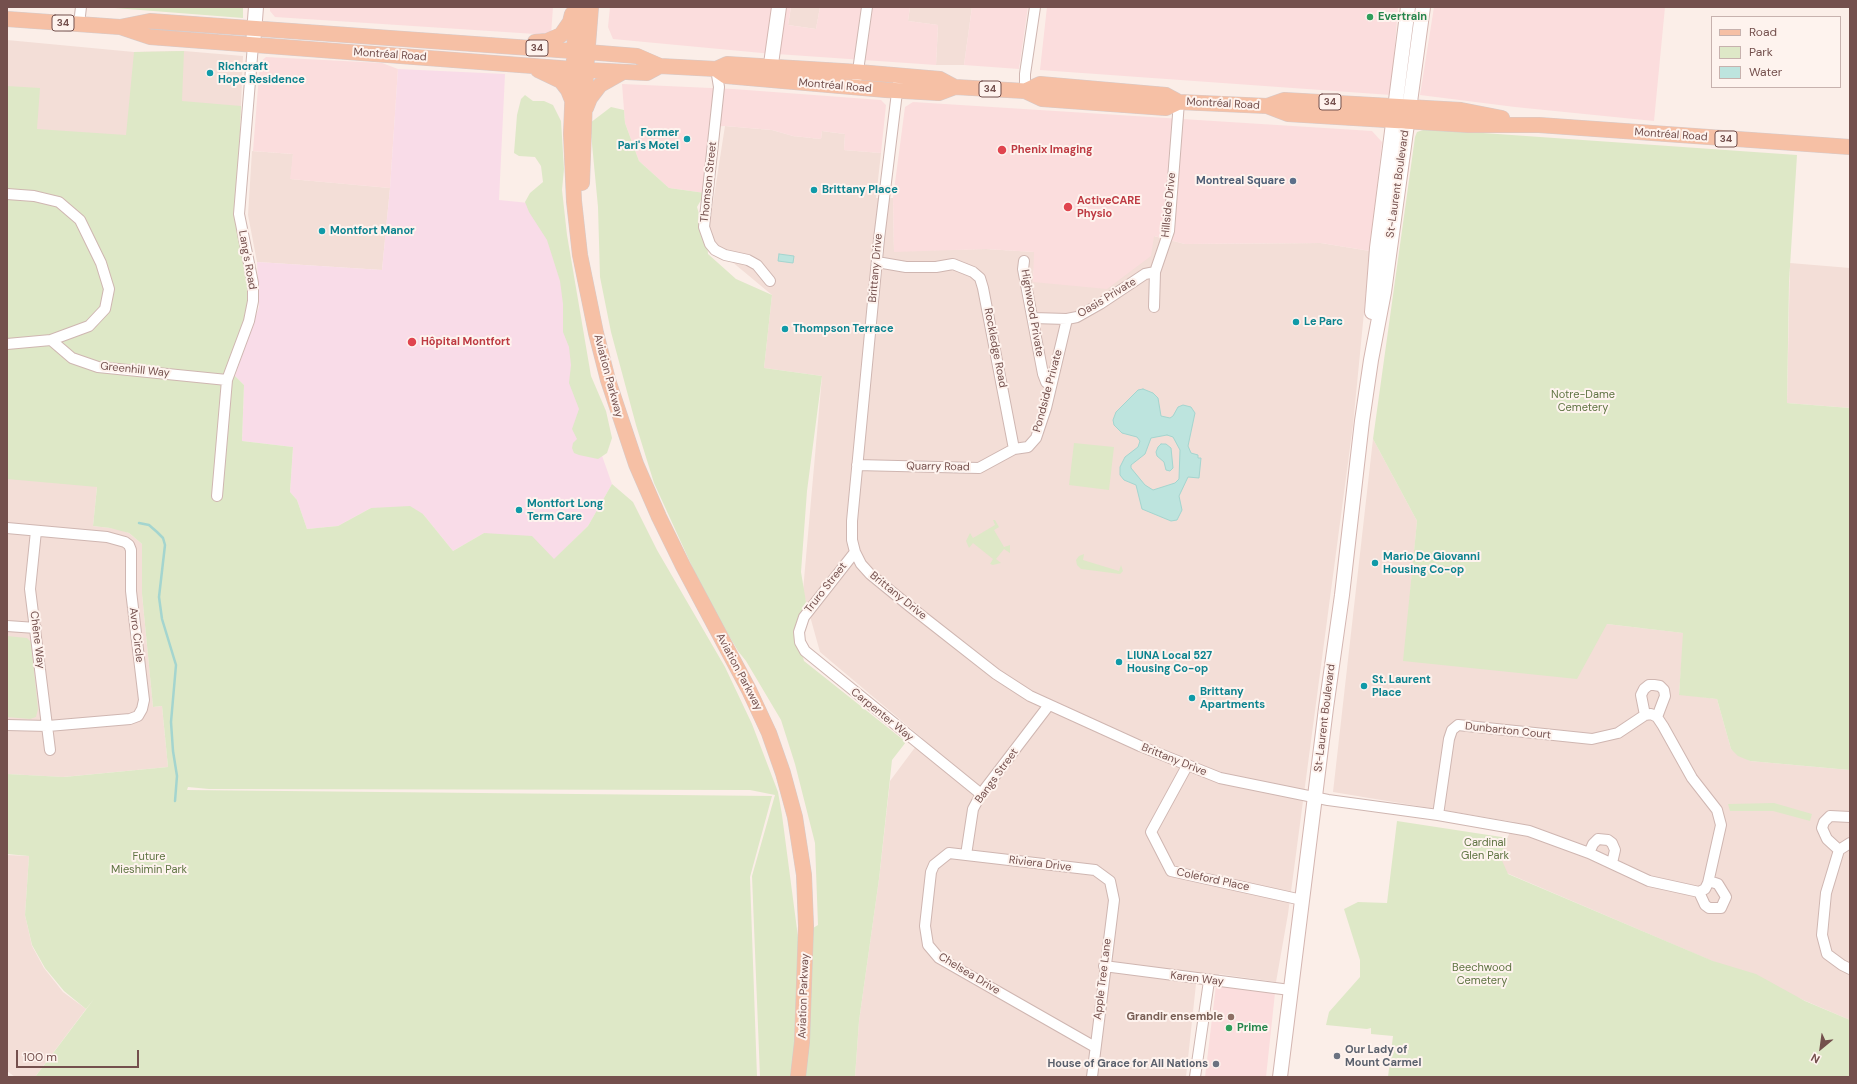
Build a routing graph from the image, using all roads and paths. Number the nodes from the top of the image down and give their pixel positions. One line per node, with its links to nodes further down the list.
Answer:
1 (80, 7): 11 (street)
2 (256, 7): 13 (main road)
3 (575, 7): 15 (main road); 16 (main road, Aviation Parkway)
4 (779, 7): 24 (main road)
5 (867, 7): 23 (street)
6 (1035, 7): 27 (street)
7 (1408, 7): 31 (main road, St-Laurent Boulevard)
8 (1423, 7): 31 (main road, St-Laurent Boulevard)
9 (591, 10): 16 (main road, Aviation Parkway); 17 (main road)
10 (7, 19): 11 (main road, Montréal Road / 34)
11 (79, 24): 12 (main road, Montréal Road / 34)
12 (120, 27): 13 (main road, Montréal Road / 34); 14 (main road, Montréal Road / 34)
13 (255, 29): 14 (main road); 15 (main road, Montréal Road / 34)
14 (253, 45): 18 (main road, Montréal Road / 34); 44 (street, Lang's Road)
15 (501, 46): 16 (main road, Montréal Road / 34)
16 (580, 51): 17 (main road, Montréal Road / 34); 20 (main road, Aviation Parkway)
17 (628, 55): 19 (main road, Montréal Road / 34)
18 (525, 65): 20 (main road, Montréal Road / 34); 28 (main road)
19 (660, 66): 21 (main road, Montréal Road / 34); 22 (main road, Montréal Road / 34)
20 (579, 69): 22 (main road, Montréal Road / 34); 28 (main road, Aviation Parkway); 30 (main road, Aviation Parkway)
21 (716, 69): 24 (main road, Montréal Road / 34); 37 (street, Thomson Street)
22 (624, 72): 30 (main road)
23 (858, 72): 24 (main road, Montréal Road / 34); 25 (main road, Montréal Road / 34); 26 (street)
24 (769, 74): 26 (main road, Montréal Road / 34)
25 (898, 83): 26 (main road, Montréal Road / 34); 27 (main road, Montréal Road / 34); 35 (street, Brittany Drive)
26 (856, 88)
27 (1025, 91): 29 (main road, Montréal Road / 34)
28 (573, 102): 38 (main road, Aviation Parkway)
29 (1179, 102): 31 (main road, Montréal Road / 34); 36 (street, Hillside Drive)
30 (584, 112): 38 (main road, Aviation Parkway)
31 (1401, 113): 32 (main road, Montréal Road / 34); 63 (main road, St-Laurent Boulevard)
32 (1850, 147)
33 (7, 194): 42 (street)
34 (1024, 261): 40 (street, Highwood Private)
35 (877, 262): 46 (street, Rockledge Road); 47 (street, Brittany Drive)
36 (1155, 272): 39 (street, Hillside Drive); 41 (street, Oasis Private)
37 (770, 281)
38 (587, 286): 80 (main road, Aviation Parkway)
39 (1154, 307)
40 (1033, 318): 41 (street, Oasis Private); 45 (street, Highwood Private)
41 (1067, 319): 45 (street, Pondside Private)
42 (51, 340): 43 (street); 44 (street, Greenhill Way)
43 (7, 344)
44 (226, 380): 48 (street, Lang's Road)
45 (1051, 386): 46 (street, Pondside Private)
46 (1014, 449): 47 (street, Quarry Road)
47 (857, 465): 51 (street, Brittany Drive)
48 (217, 496)
49 (7, 528): 50 (street, Avro Circle)
50 (36, 531): 54 (street, Chêne Way); 59 (street, Avro Circle)
51 (854, 552): 52 (street, Truro Street); 55 (street, Brittany Drive)
52 (801, 625): 62 (street, Carpenter Way)
53 (7, 626): 54 (street)
54 (36, 628): 59 (street, Chêne Way)
55 (1049, 705): 61 (street, Brittany Drive); 62 (street, Bangs Street)
56 (1645, 715): 57 (street); 57 (street); 64 (street, Dunbarton Court)
57 (1657, 717): 72 (street)
58 (7, 725): 59 (street, Avro Circle)
59 (48, 726): 60 (street, Chêne Way)
60 (50, 750)
61 (1187, 766): 63 (street, Brittany Drive); 74 (street, Coleford Place)
62 (981, 794): 69 (street, Bangs Street)
63 (1314, 796): 64 (street); 74 (main road, St-Laurent Boulevard)
64 (1438, 815): 68 (street)
65 (1850, 816): 67 (street)
66 (1850, 843): 67 (street)
67 (1839, 850): 76 (street)
68 (1589, 853): 70 (street); 70 (street)
69 (966, 855): 71 (street, Riviera Drive); 79 (street, Chelsea Drive)
70 (1612, 863): 73 (street)
71 (1110, 881): 75 (street, Apple Tree Lane)
72 (1709, 881): 73 (street); 73 (street)
73 (1699, 892)
74 (1302, 900): 78 (main road, St-Laurent Boulevard)
75 (1104, 966): 77 (street, Karen Way); 79 (street, Apple Tree Lane)
76 (1850, 969)
77 (1209, 981): 78 (street, Karen Way); 82 (street)
78 (1290, 990): 83 (main road, St-Laurent Boulevard)
79 (1095, 1047): 81 (street, Apple Tree Lane)
80 (798, 1077)
81 (1092, 1077)
82 (1195, 1077)
83 (1280, 1077)

